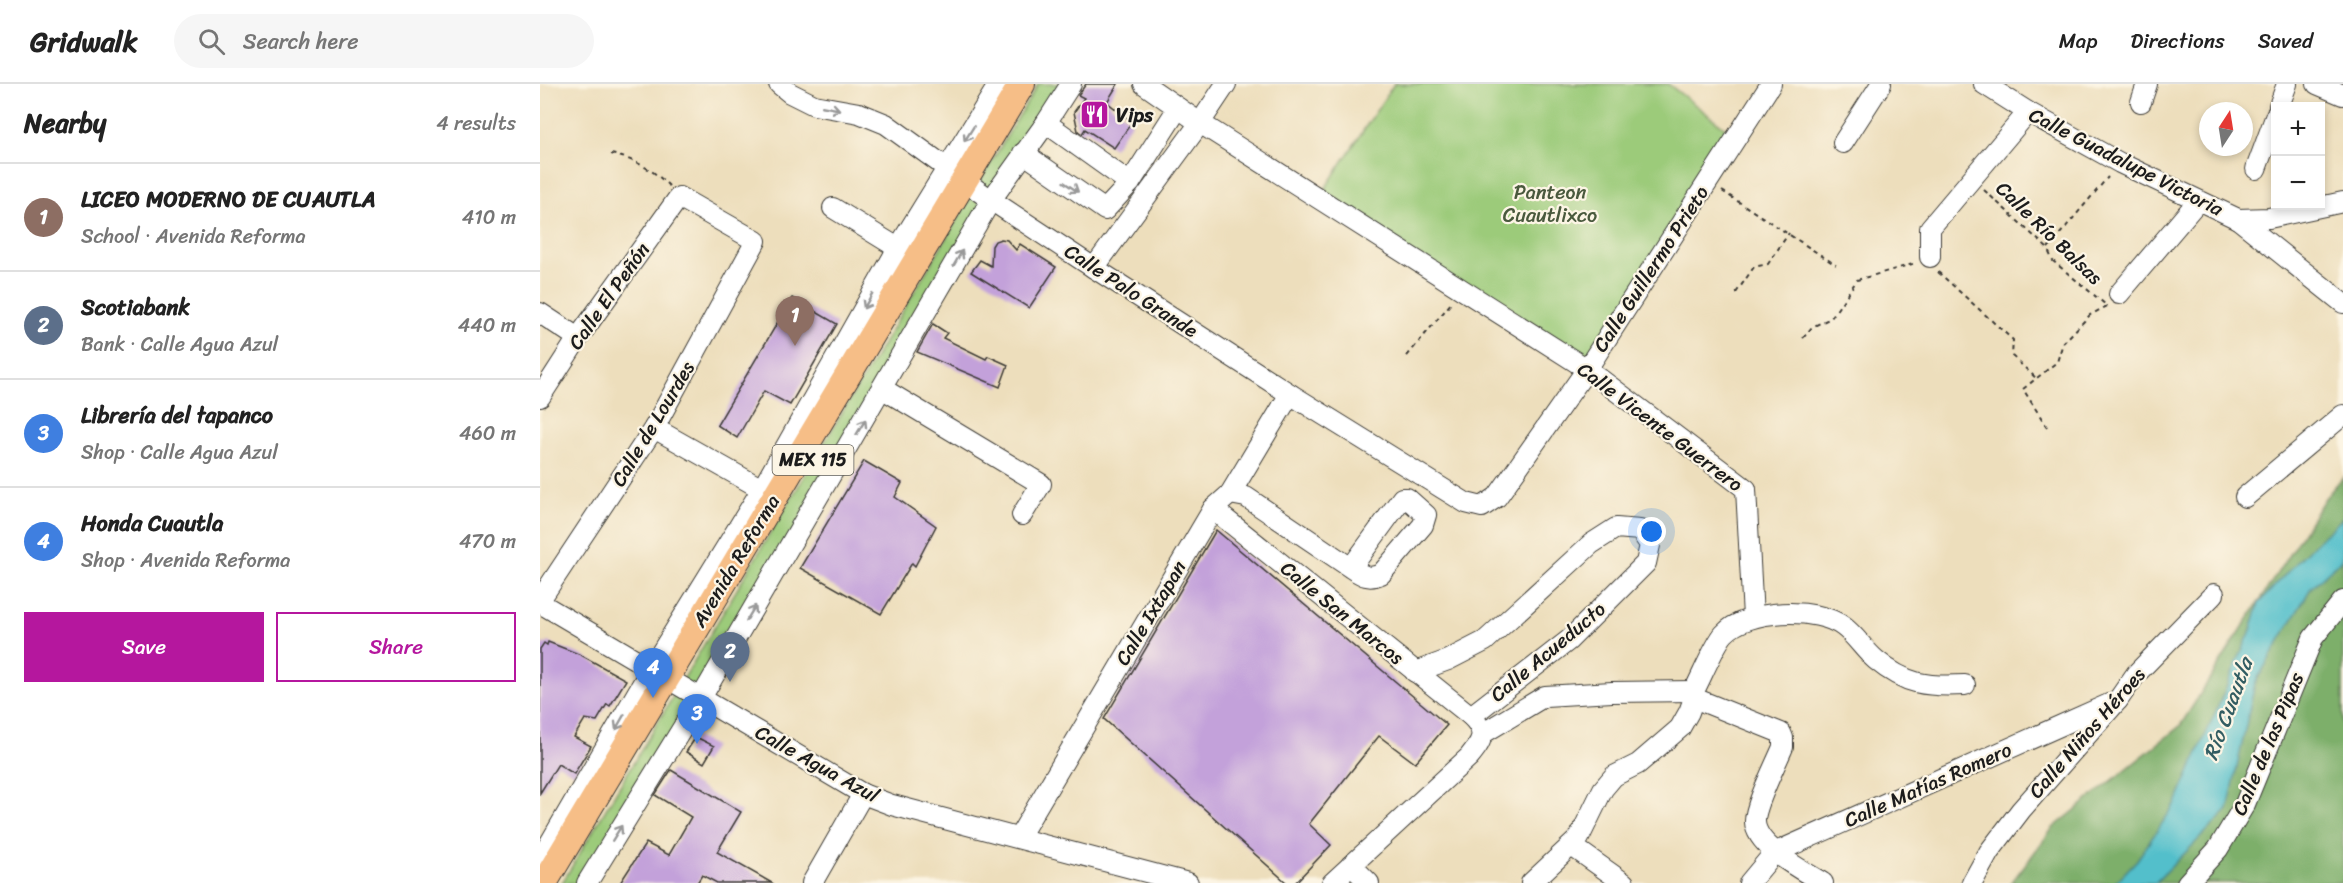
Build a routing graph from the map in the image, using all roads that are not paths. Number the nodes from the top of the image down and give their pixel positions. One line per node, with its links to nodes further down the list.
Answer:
1 (779, 84): 24 (street, Calle Palo Grande, one-way to 24)
2 (999, 84): 24 (street, one-way to 24)
3 (1022, 84): 24 (main road, Avenida Reforma / MEX 115)
4 (1038, 84): 24 (main road, Avenida Reforma / MEX 115)
5 (1071, 84): 17 (street)
6 (1144, 84): 15 (street, Calle Vicente Guerrero)
7 (1226, 84): 18 (street)
8 (1772, 84): 37 (street, Calle Guillermo Prieto)
9 (1881, 84): 20 (street)
10 (2287, 84): 14 (street)
11 (2317, 84): 13 (street)
12 (1996, 87): 16 (street, Calle Guadalupe Victoria)
13 (2343, 95)
14 (2280, 102)
15 (1178, 108): 18 (street, Calle Vicente Guerrero); 23 (street)
16 (2028, 112): 25 (street, Calle Guadalupe Victoria); 31 (street)
17 (1046, 123): 21 (street); 23 (street)
18 (1200, 123): 32 (street); 37 (street, Calle Vicente Guerrero)
19 (2271, 129): 22 (street)
20 (1843, 143)
21 (1023, 153): 23 (street, one-way to 23); 24 (street)
22 (2256, 169)
23 (1130, 183)
24 (970, 184): 30 (street); 32 (street, Calle Palo Grande); 38 (street, one-way to 24); 55 (main road, Avenida Reforma / MEX 115)
25 (2198, 201): 28 (street, Calle Guadalupe Victoria); 33 (street)
26 (2343, 202): 28 (street, Calle Guadalupe Victoria)
27 (832, 208): 30 (street)
28 (2238, 219): 34 (street, Calle Guadalupe Victoria)
29 (756, 241): 36 (street, Calle El Peñón); 42 (street, Calle de Lourdes)
30 (898, 248): 43 (street, one-way to 43)
31 (1930, 257)
32 (1094, 268): 39 (street, Calle Palo Grande)
33 (2113, 300)
34 (2343, 303)
35 (540, 313): 36 (street)
36 (578, 338): 40 (street, Calle El Peñón)
37 (1587, 369): 46 (street, Calle Guillermo Prieto); 53 (street, Calle Vicente Guerrero)
38 (883, 389): 48 (street); 55 (street, one-way to 38)
39 (1290, 394): 44 (street, Calle Ixtapan); 46 (street, Calle Palo Grande)
40 (540, 397)
41 (2343, 415): 45 (street)
42 (654, 428): 43 (street); 52 (street, Calle de Lourdes)
43 (762, 489): 55 (street)
44 (1230, 494): 47 (street, Calle Ixtapan); 49 (street)
45 (2245, 497)
46 (1482, 507)
47 (1213, 509): 54 (street, Calle San Marcos); 62 (street, Calle Ixtapan)
48 (1022, 515)
49 (1351, 568)
50 (2214, 594): 58 (street, Calle Niños Héroes)
51 (2343, 601): 79 (street, Calle de las Pipas)
52 (540, 602): 55 (street, Calle Agua Azul)
53 (1753, 617): 56 (street); 57 (street)
54 (1415, 672): 59 (street, Calle San Marcos); 59 (street, Calle Acueducto)
55 (675, 682): 61 (street, Calle Agua Azul); 65 (street, one-way to 65); 67 (main road, Avenida Reforma / MEX 115); 68 (main road, Avenida Reforma / MEX 115); 69 (street, one-way to 55)
56 (1965, 685)
57 (1694, 695): 60 (street); 63 (street); 64 (street)
58 (2118, 700): 64 (street, Calle Matías Romero); 78 (street, Calle Niños Héroes)
59 (1471, 716): 60 (street, Calle Acueducto)
60 (1482, 735): 66 (street)
61 (863, 794): 62 (street, Calle Agua Azul); 70 (street)
62 (1019, 837): 71 (street, Calle Agua Azul)
63 (1572, 846): 74 (street); 75 (street)
64 (1774, 854): 76 (street, Calle Matías Romero); 77 (street)
65 (540, 860)
66 (1351, 865): 72 (street); 73 (street)
67 (544, 883)
68 (562, 883)
69 (586, 883)
70 (812, 883)
71 (1188, 883)
72 (1332, 883)
73 (1369, 883)
74 (1531, 883)
75 (1624, 883)
76 (1749, 883)
77 (1823, 883)
78 (1972, 883)
79 (2187, 883)

